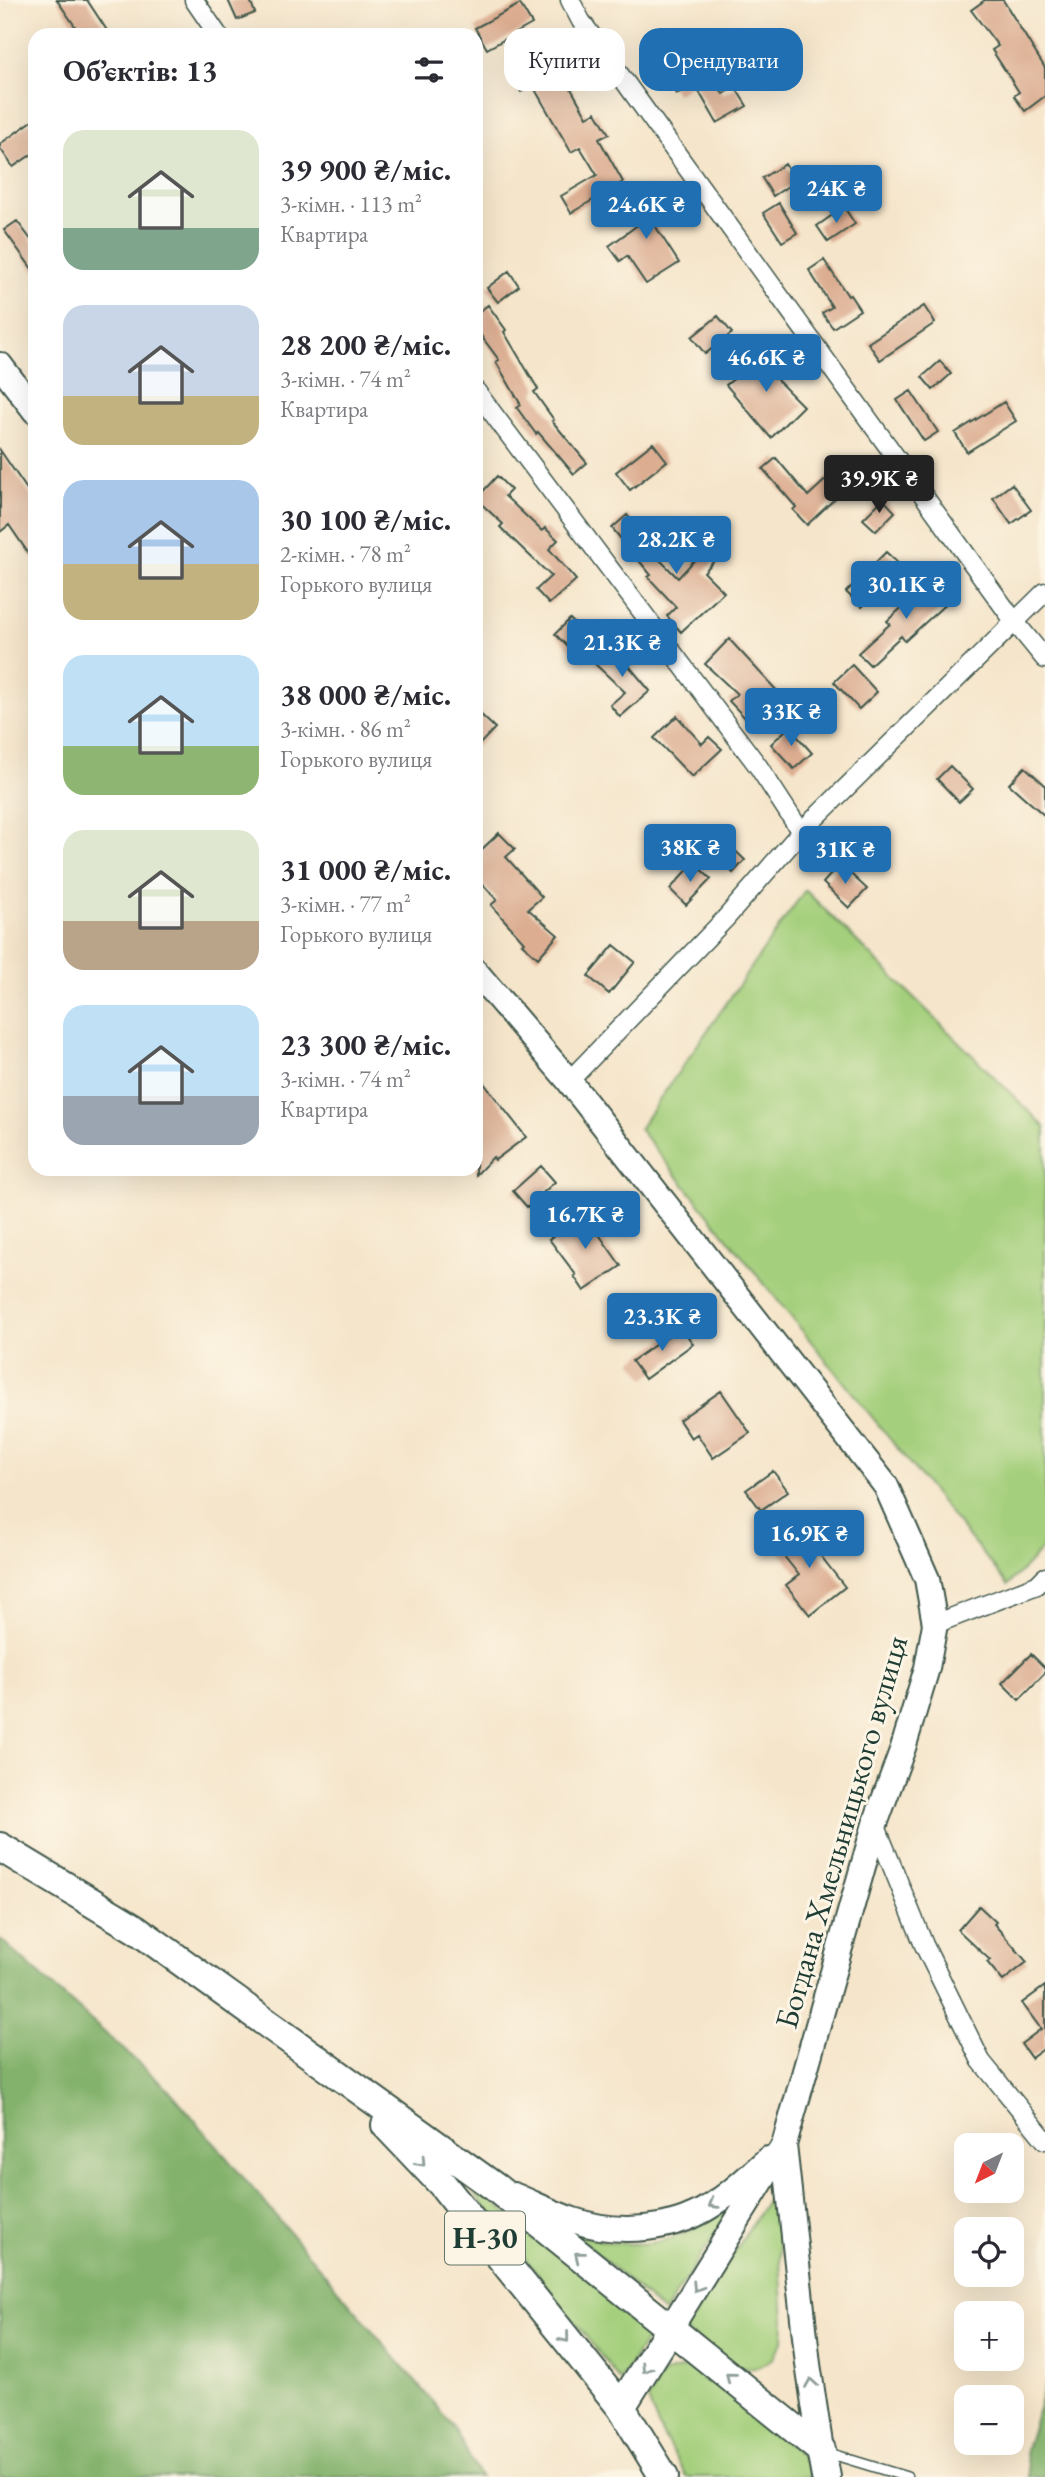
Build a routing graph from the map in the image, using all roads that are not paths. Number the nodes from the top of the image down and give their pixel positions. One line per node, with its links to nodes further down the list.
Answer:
1 (194, 0): 3 (street)
2 (570, 0): 8 (street)
3 (213, 28)
4 (0, 365): 6 (street)
5 (483, 400): 10 (street)
6 (28, 402)
7 (1045, 592): 8 (street)
8 (1014, 621): 9 (street); 10 (street)
9 (1045, 659)
10 (801, 832): 12 (street)
11 (483, 980): 12 (street, Богдана Хмельницького вулиця)
12 (569, 1081): 14 (street, Богдана Хмельницького вулиця)
13 (1042, 1585): 14 (street)
14 (935, 1624): 15 (street, Богдана Хмельницького вулиця)
15 (875, 1824): 18 (street); 19 (street, Богдана Хмельницького вулиця)
16 (0, 1847): 17 (main road, Н-30)
17 (340, 2077): 20 (main road, Н-30); 22 (main road, Н-30, one-way to 22)
18 (1045, 2140)
19 (784, 2145): 20 (street, one-way to 20); 21 (street, one-way to 21); 23 (street, one-way to 19)
20 (496, 2188): 21 (main road, Н-30, one-way to 20)
21 (670, 2329): 22 (main road, one-way to 22); 23 (main road, Н-30, one-way to 21)
22 (621, 2407): 24 (main road, Н-30)
23 (823, 2464): 25 (lane)
24 (664, 2477)
25 (907, 2477)

